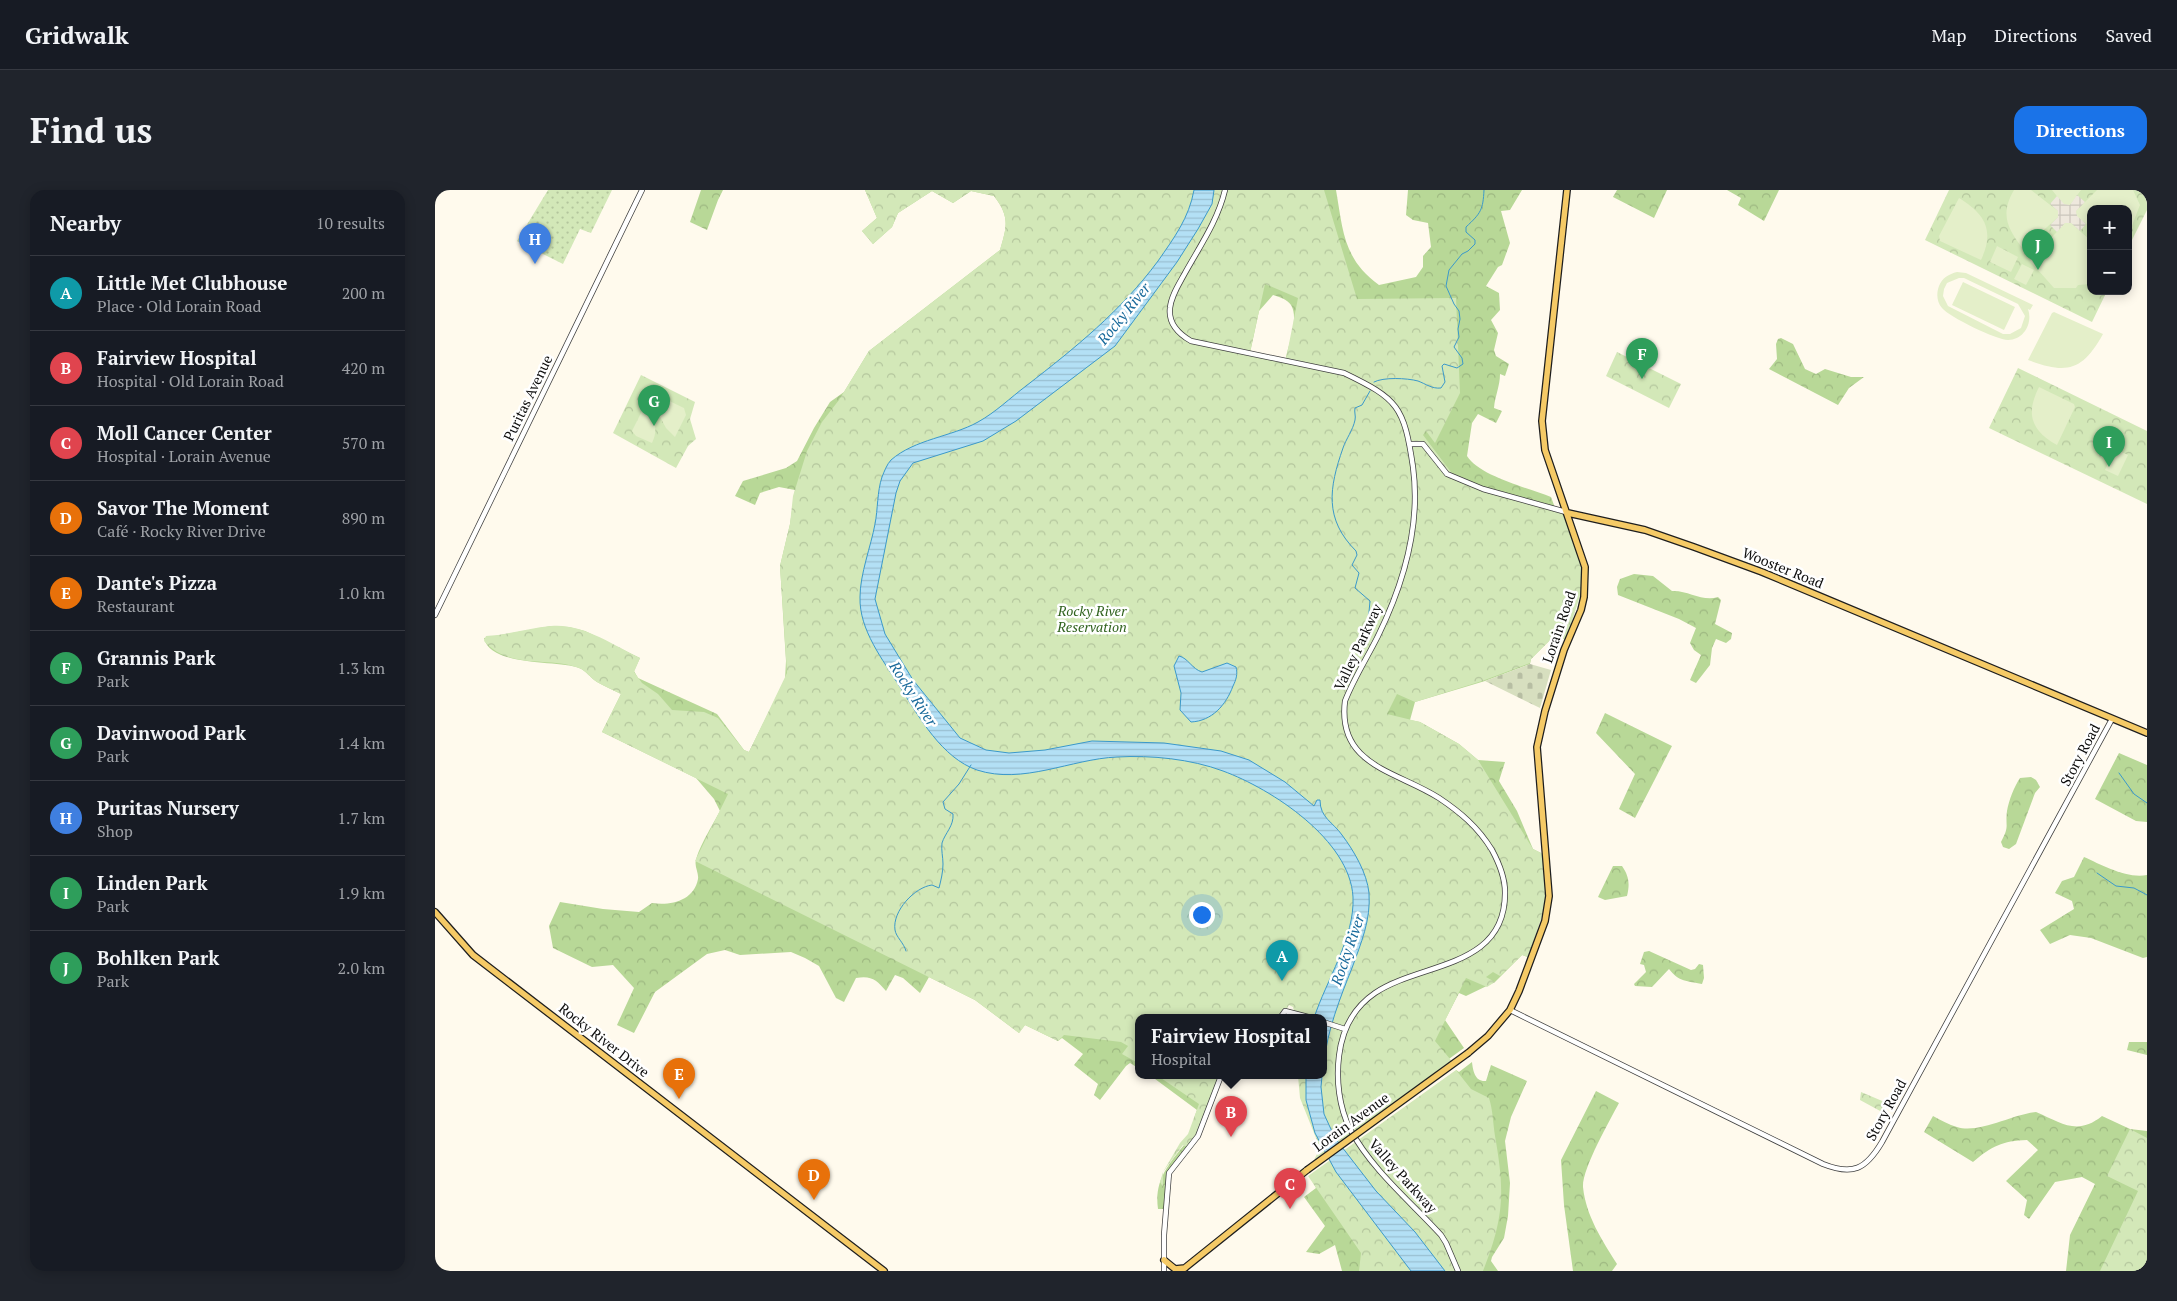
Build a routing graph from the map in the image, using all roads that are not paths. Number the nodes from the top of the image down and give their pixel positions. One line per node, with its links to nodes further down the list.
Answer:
1 (642, 190): 6 (street, Puritas Avenue)
2 (1225, 190): 4 (street, Valley Parkway)
3 (1567, 190): 5 (main road, Lorain Road)
4 (1409, 444): 5 (street, Wooster Road); 14 (street, Valley Parkway)
5 (1568, 512): 7 (main road, Wooster Road); 10 (main road, Lorain Road)
6 (435, 615)
7 (2112, 719): 8 (main road, Wooster Road); 10 (street, Story Road)
8 (2147, 734)
9 (435, 912): 19 (main road, Rocky River Drive)
10 (1510, 1010): 15 (main road, Lorain Road)
11 (1283, 1014): 12 (street)
12 (1298, 1014)
13 (1327, 1023): 14 (street)
14 (1345, 1029): 21 (street, Valley Parkway)
15 (1468, 1053): 18 (main road, Lorain Avenue, bridge)
16 (1220, 1079): 17 (street)
17 (1164, 1260): 18 (main road); 20 (street)
18 (1183, 1269)
19 (884, 1271)
20 (1164, 1271)
21 (1458, 1271)

